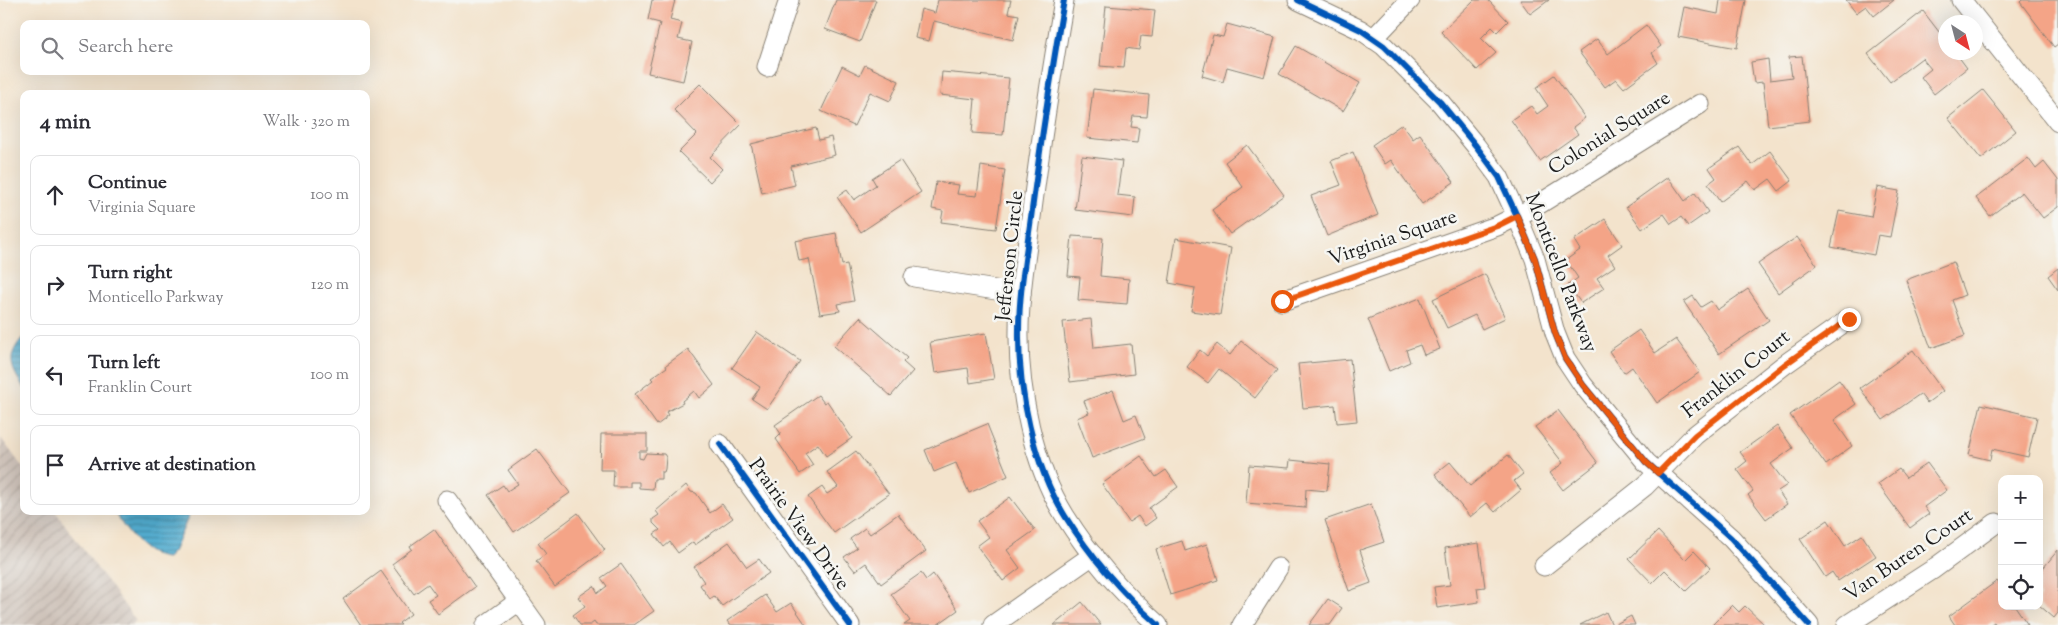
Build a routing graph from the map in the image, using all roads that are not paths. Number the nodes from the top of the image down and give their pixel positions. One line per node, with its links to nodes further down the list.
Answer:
1 (789, 0): 7 (street)
2 (1064, 0): 12 (street, Jefferson Circle)
3 (1298, 0): 6 (street, Monticello Parkway)
4 (1410, 0): 6 (street)
5 (1961, 0): 9 (street)
6 (1373, 39): 10 (street, Monticello Parkway)
7 (767, 67)
8 (1700, 104): 10 (street, Colonial Square)
9 (2058, 122)
10 (1517, 216): 13 (street, Virginia Square); 16 (street, Monticello Parkway)
11 (914, 277): 12 (street)
12 (1021, 294): 19 (street, Jefferson Circle)
13 (1282, 301)
14 (1849, 319): 16 (street, Franklin Court)
15 (720, 444): 25 (street, Prairie View Drive)
16 (1658, 473): 20 (street, Franklin Court); 29 (street, Monticello Parkway)
17 (447, 500): 22 (street)
18 (1996, 523): 30 (street, Van Buren Court)
19 (1092, 555): 26 (street); 27 (street, Jefferson Circle)
20 (1544, 566)
21 (1278, 568): 28 (street)
22 (519, 601): 23 (street); 24 (street)
23 (486, 625)
24 (536, 625)
25 (850, 625)
26 (993, 625)
27 (1158, 625)
28 (1242, 625)
29 (1809, 625)
30 (1847, 625)

